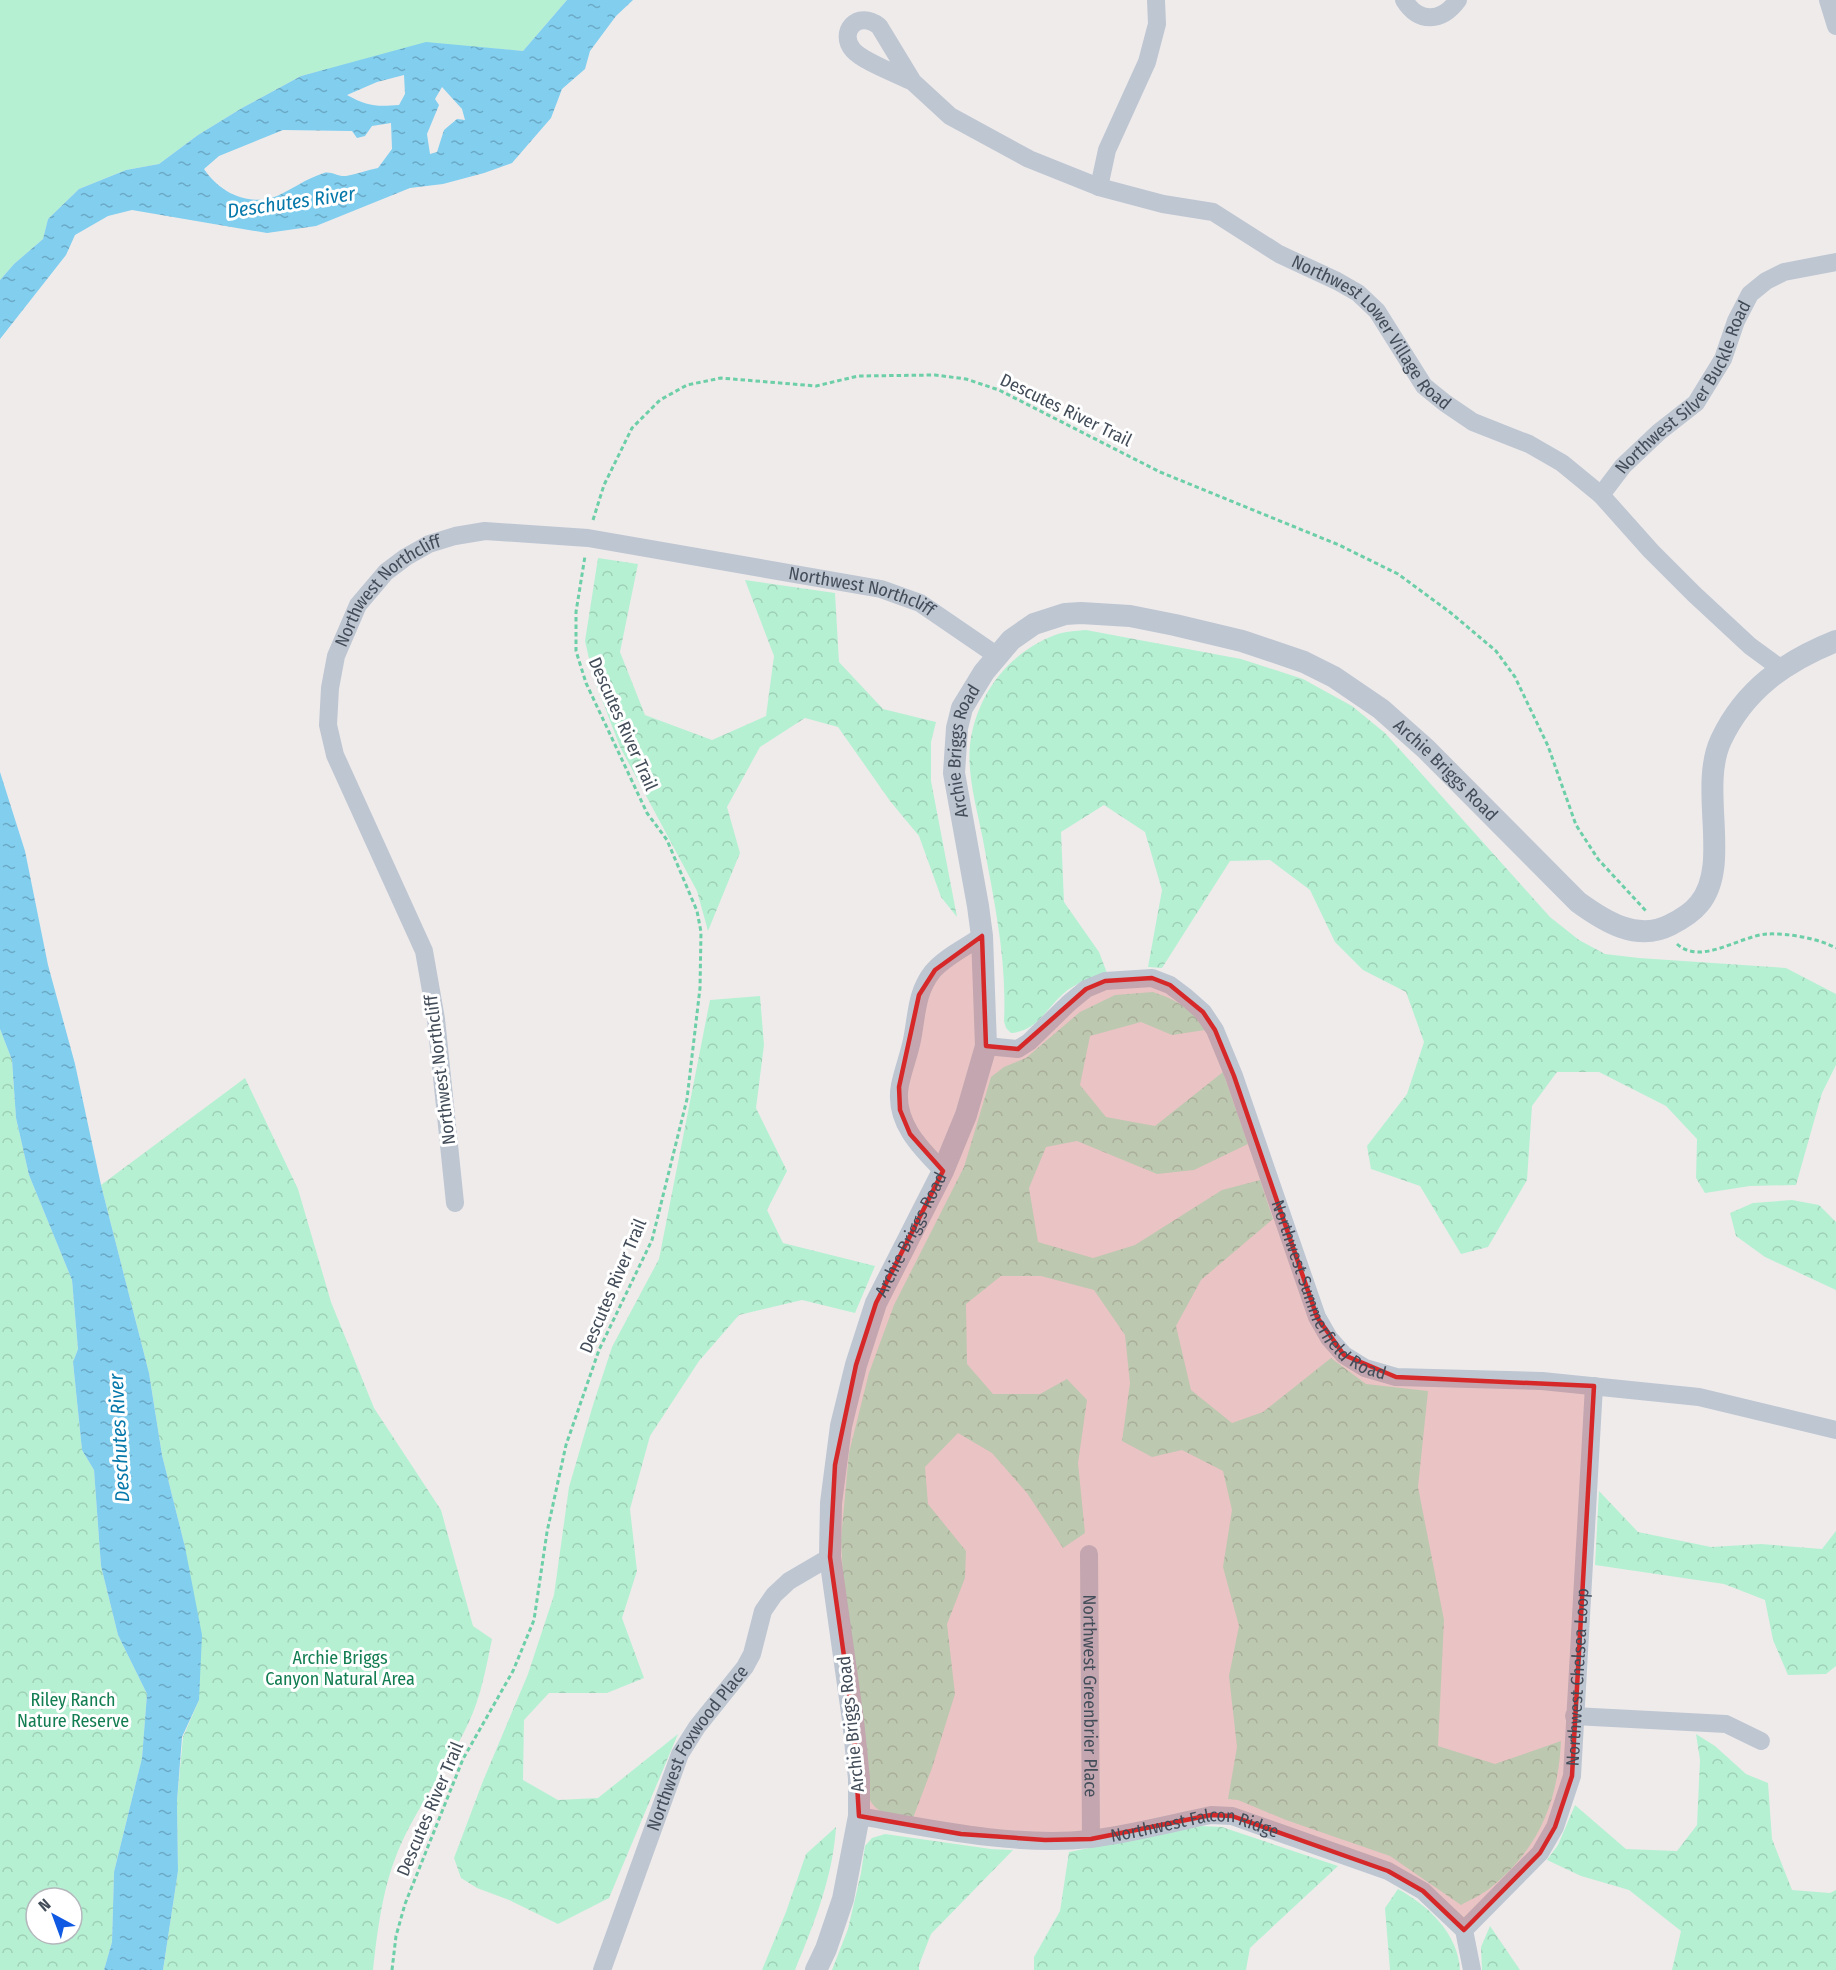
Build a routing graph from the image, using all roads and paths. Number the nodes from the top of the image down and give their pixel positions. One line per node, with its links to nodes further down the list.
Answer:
1 (1156, 0): 7 (street)
2 (1404, 0): 3 (street)
3 (1458, 0)
4 (1827, 0): 5 (street)
5 (1836, 26)
6 (913, 82): 7 (street, Northwest Lower Village Road)
7 (1099, 187): 9 (street, Northwest Lower Village Road)
8 (1836, 262): 9 (street, Northwest Silver Buckle Road)
9 (1601, 495): 13 (street, Northwest Lower Village Road)
10 (588, 538): 12 (street, Northwest Northcliff); 14 (path, Descutes River Trail); 19 (street, Northwest Northcliff); 29 (path, Descutes River Trail)
11 (1836, 641): 13 (street, Archie Briggs Road)
12 (996, 656): 14 (street, Archie Briggs Road); 15 (street, Archie Briggs Road)
13 (1780, 669): 14 (street, Archie Briggs Road)
14 (1662, 929): 16 (path, Descutes River Trail)
15 (982, 936): 17 (street, Archie Briggs Road); 18 (street)
16 (1836, 948)
17 (986, 1046): 18 (street, Archie Briggs Road); 20 (street, Northwest Summerfield Road)
18 (943, 1171): 23 (street, Archie Briggs Road)
19 (455, 1203)
20 (1594, 1386): 21 (street, Northwest Summerfield Road); 24 (street, Northwest Chelsea Loop)
21 (1836, 1430)
22 (1089, 1554): 27 (street, Northwest Greenbrier Place)
23 (830, 1557): 26 (street, Archie Briggs Road); 30 (street, Northwest Foxwood Place)
24 (1574, 1716): 25 (street); 28 (street, Northwest Chelsea Loop)
25 (1761, 1741)
26 (859, 1816): 27 (street, Northwest Falcon Ridge); 31 (street, Archie Briggs Road)
27 (1091, 1839): 28 (street, Northwest Falcon Ridge)
28 (1464, 1930): 32 (street)
29 (392, 1970)
30 (602, 1970)
31 (816, 1970)
32 (1472, 1970)

